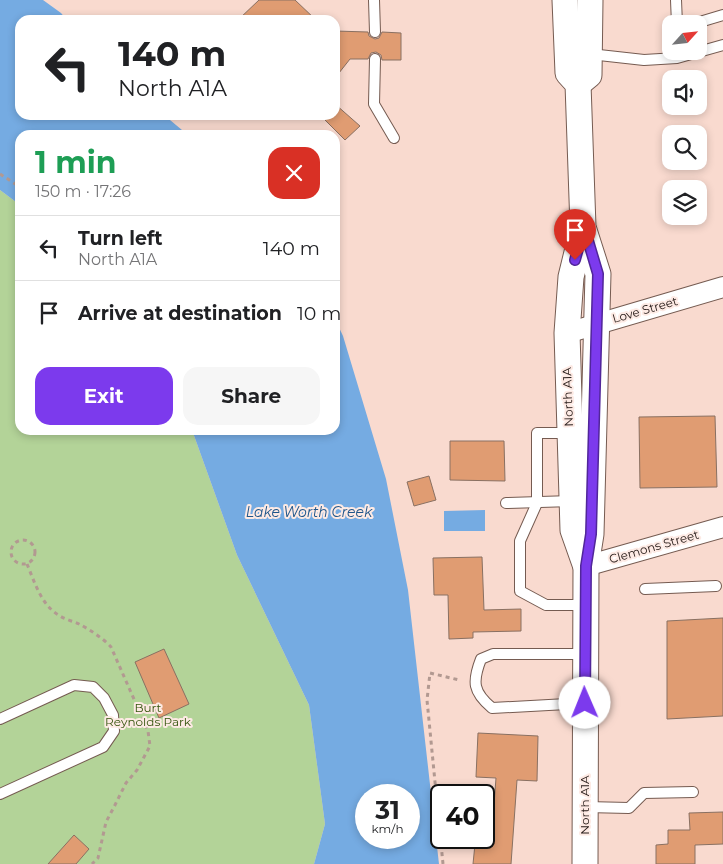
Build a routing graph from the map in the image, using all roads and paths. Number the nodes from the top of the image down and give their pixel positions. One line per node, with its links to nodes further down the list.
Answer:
1 (374, 0): 8 (lane)
2 (566, 0): 12 (street, North A1A)
3 (590, 0): 10 (street)
4 (676, 0): 5 (lane)
5 (677, 15)
6 (723, 15): 7 (lane)
7 (708, 20)
8 (375, 32)
9 (723, 45): 10 (lane)
10 (590, 54): 12 (street)
11 (375, 60): 13 (lane)
12 (578, 84): 16 (street, North A1A)
13 (394, 138)
14 (0, 174): 15 (path)
15 (15, 184)
16 (584, 227): 18 (street, North A1A); 19 (street, North A1A)
17 (723, 288): 18 (street, Love Street)
18 (598, 324): 19 (street, Love Street); 26 (street, North A1A)
19 (566, 333): 20 (street, North A1A)
20 (570, 433): 21 (street, North A1A); 22 (lane)
21 (572, 501): 22 (lane); 26 (street, North A1A)
22 (536, 502): 23 (lane); 29 (lane)
23 (506, 504)
24 (723, 527): 26 (street, Clemons Street)
25 (27, 564): 25 (path)
26 (586, 566): 29 (street, North A1A)
27 (716, 586): 28 (lane)
28 (645, 589)
29 (585, 606): 30 (street, North A1A)
30 (584, 654): 31 (lane); 32 (street, North A1A)
31 (475, 684): 32 (lane); 37 (path)
32 (585, 703): 36 (street, North A1A)
33 (0, 719): 35 (lane)
34 (693, 792): 36 (lane)
35 (0, 794)
36 (585, 807): 38 (street, North A1A)
37 (442, 864)
38 (585, 864)

